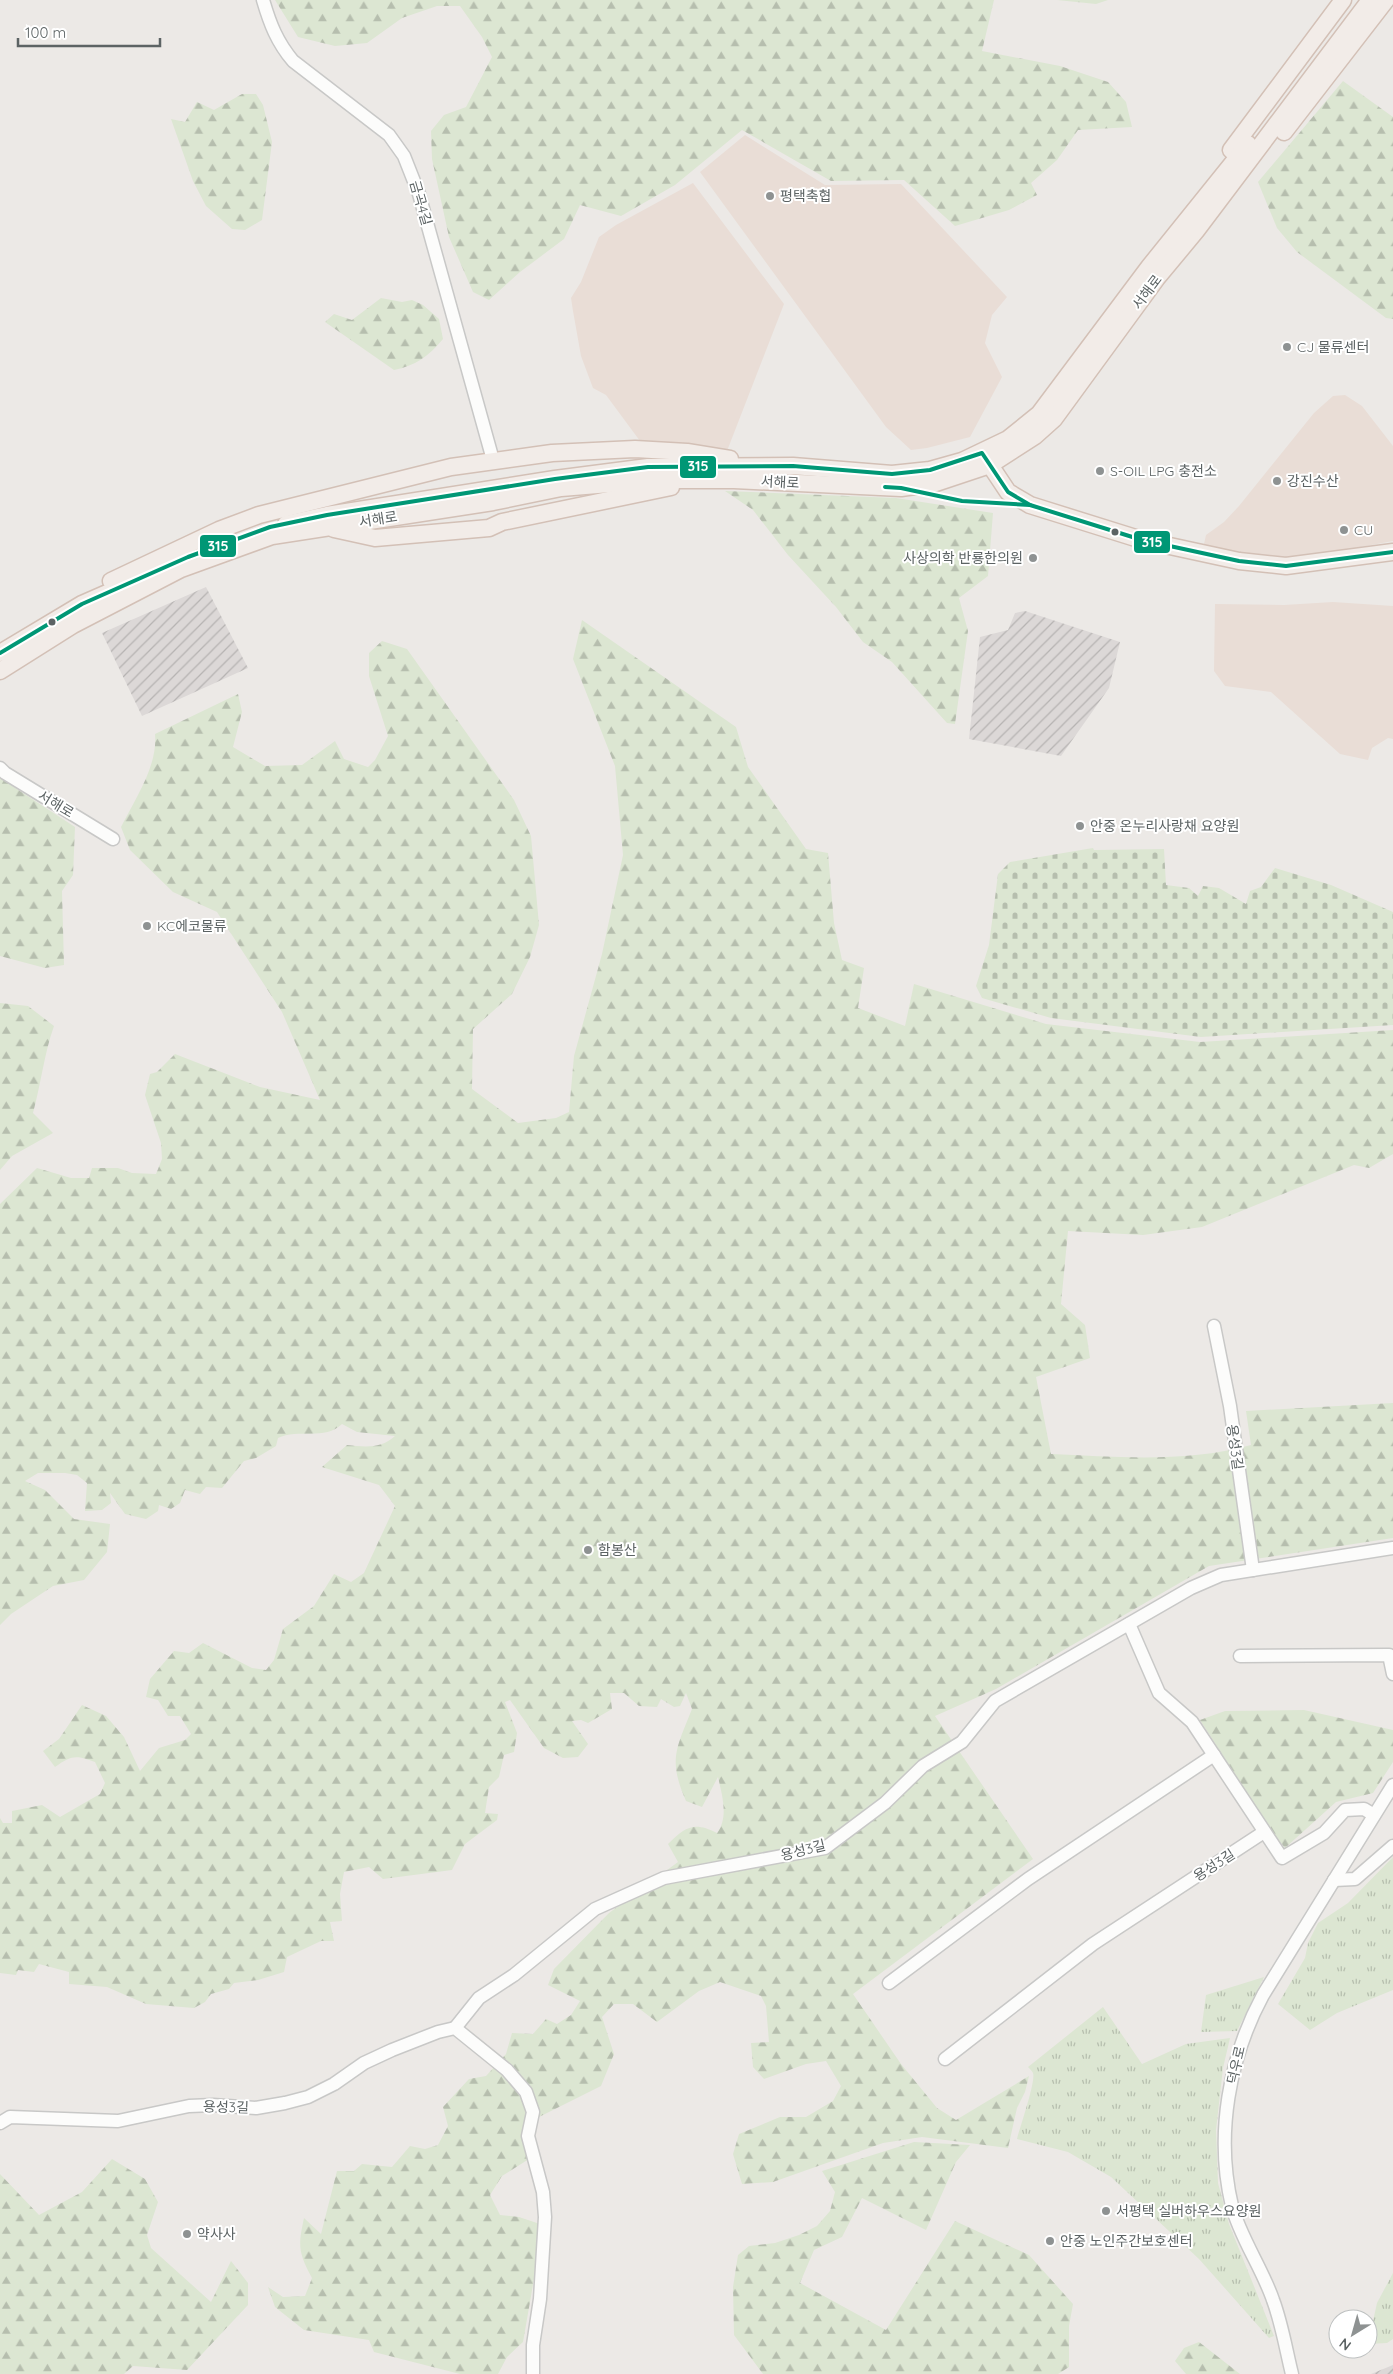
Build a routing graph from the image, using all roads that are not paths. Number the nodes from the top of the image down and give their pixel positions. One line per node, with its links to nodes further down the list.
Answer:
1 (263, 0): 9 (street, 금곡4길)
2 (1343, 0): 7 (main road)
3 (1358, 0): 7 (main road, 서해로)
4 (1370, 0): 6 (main road, 서해로)
5 (1386, 0): 6 (main road)
6 (1196, 231): 8 (main road, 서해로)
7 (1148, 267): 8 (main road, 서해로)
8 (986, 459): 10 (main road, 서해로); 11 (main road, 서해로); 13 (main road)
9 (494, 460): 10 (main road); 14 (main road)
10 (753, 466): 14 (main road, 서해로)
11 (700, 480): 12 (main road, 서해로); 12 (main road)
12 (328, 527): 16 (main road, 서해로)
13 (1393, 552)
14 (82, 604): 15 (main road, 서해로)
15 (0, 653)
16 (0, 671)
17 (0, 768): 18 (street, 서해로)
18 (113, 839)
19 (1214, 1326): 21 (street, 용성3길)
20 (1393, 1548): 21 (street, 용성3길)
21 (1252, 1570): 22 (street, 용성3길)
22 (1130, 1624): 25 (street); 32 (street, 용성3길)
23 (1240, 1656): 24 (street)
24 (1393, 1674)
25 (1214, 1755): 28 (street); 31 (street)
26 (1393, 1786): 27 (street, 덕우로)
27 (1374, 1815): 28 (street); 30 (street, 덕우로)
28 (1264, 1832): 33 (street, 용성3길)
29 (1393, 1846): 30 (street)
30 (1334, 1880): 36 (street, 덕우로)
31 (889, 1984)
32 (455, 2028): 34 (street, 용성3길); 35 (street)
33 (945, 2059)
34 (0, 2123)
35 (533, 2374)
36 (1292, 2374)

